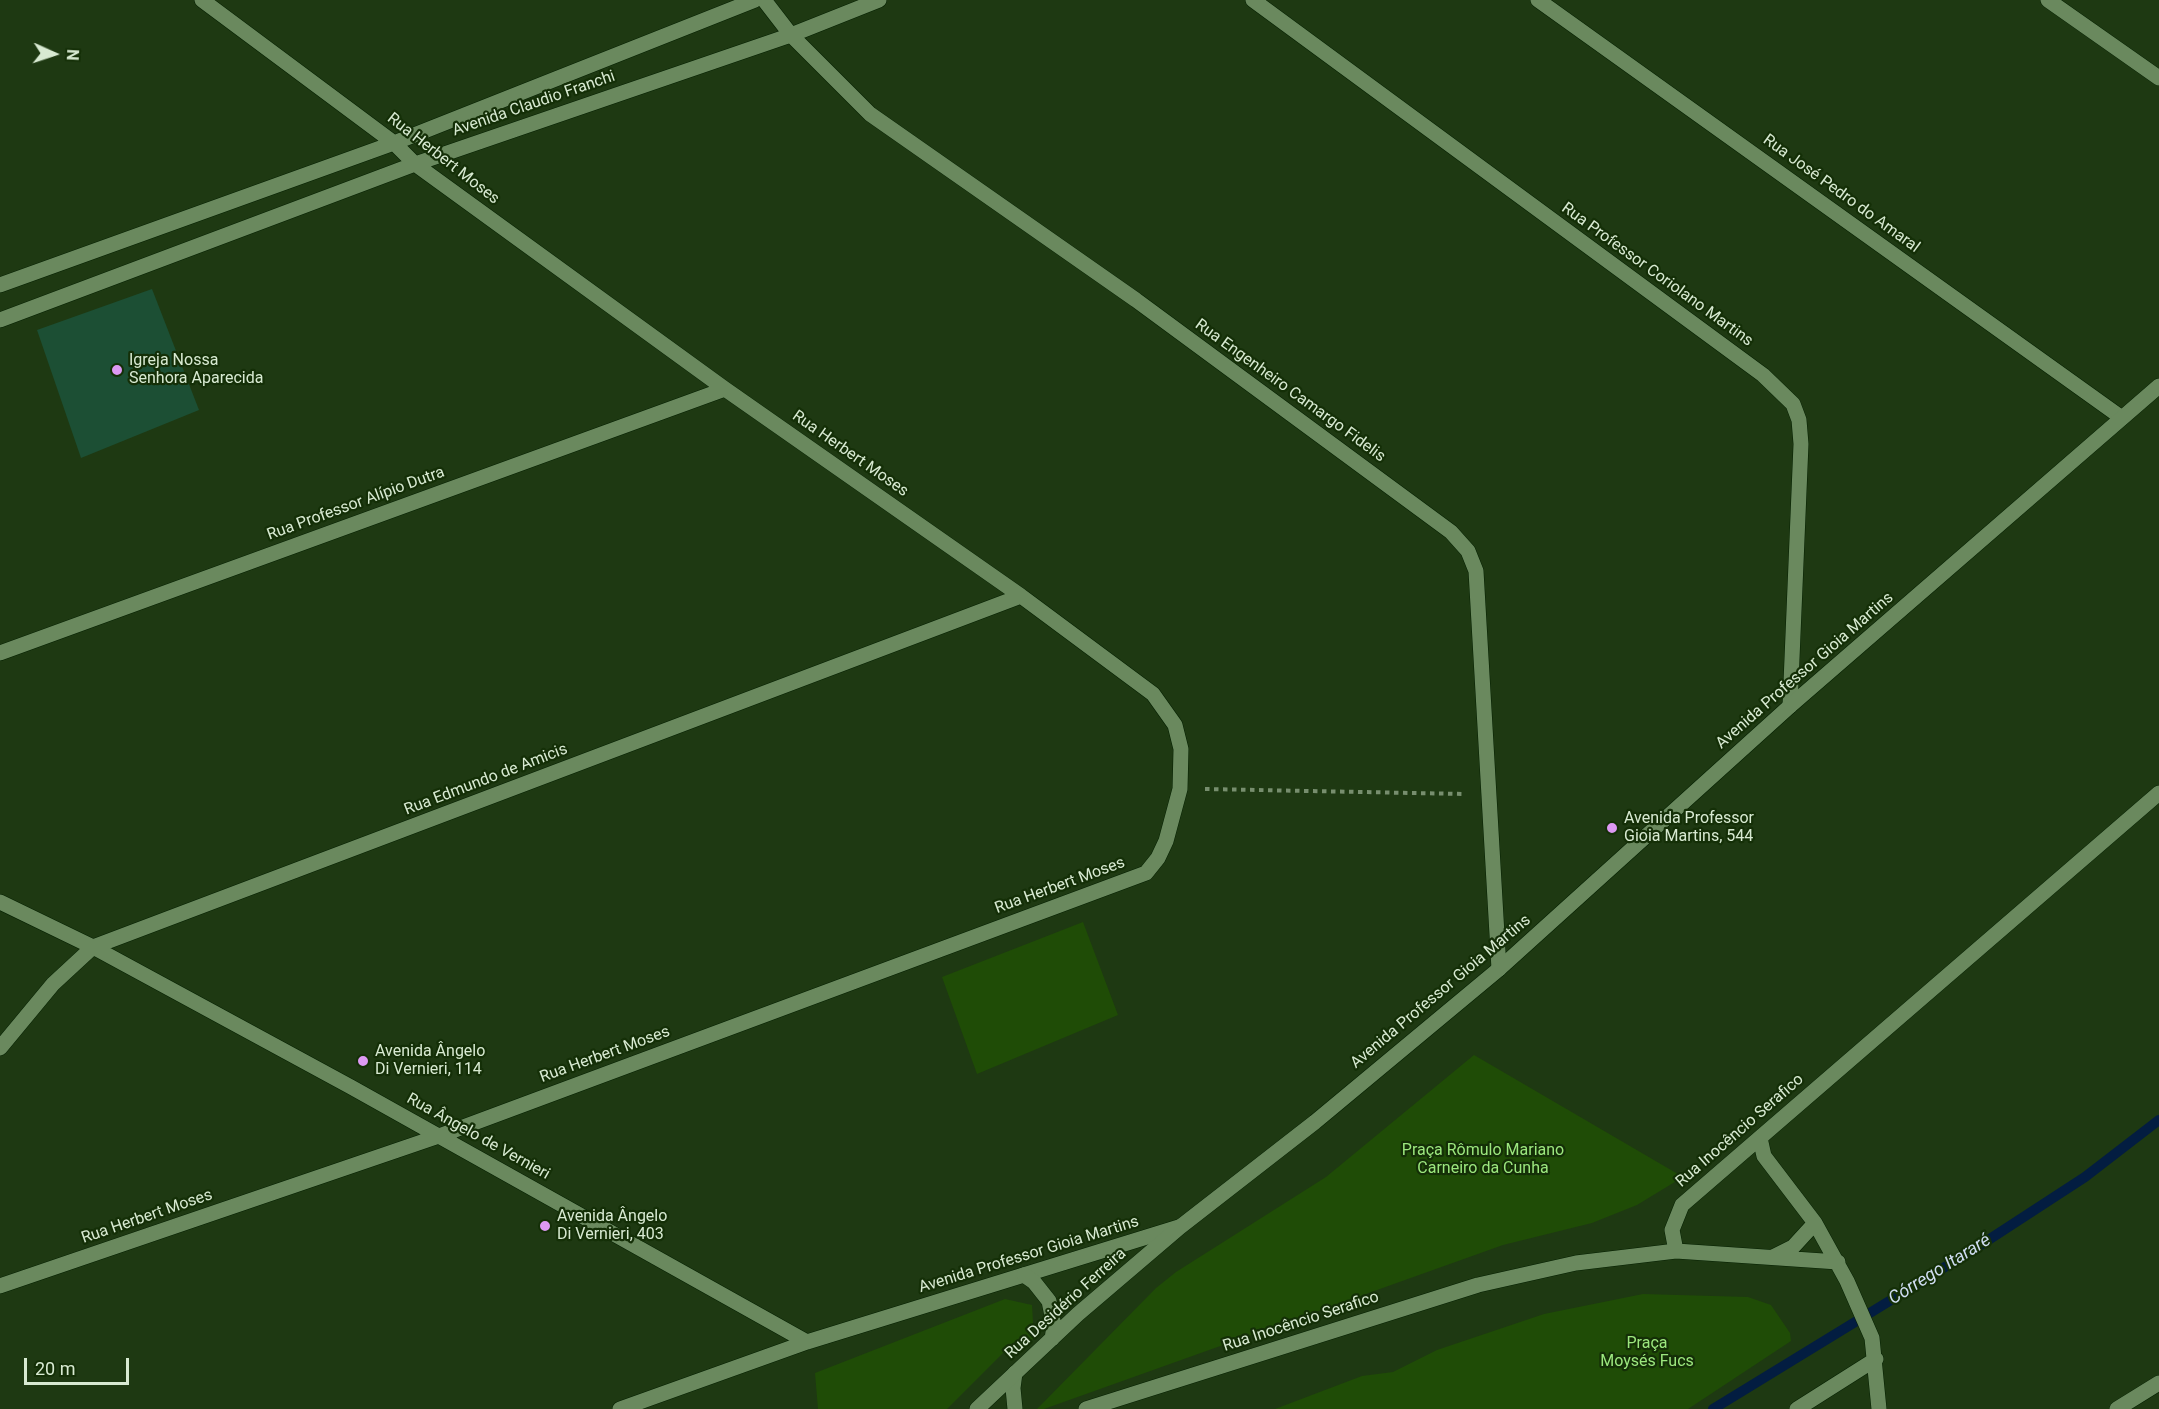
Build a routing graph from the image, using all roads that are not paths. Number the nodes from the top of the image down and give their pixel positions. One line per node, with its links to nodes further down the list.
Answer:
1 (202, 0): 10 (street, Rua Herbert Moses)
2 (755, 0): 10 (street, Avenida Claudio Franchi)
3 (764, 0): 8 (street, Rua Engenheiro Camargo Fidelis)
4 (879, 0): 8 (street, Avenida Claudio Franchi)
5 (1252, 0): 19 (street, Rua Professor Coriolano Martins)
6 (1538, 0): 16 (street, Rua José Pedro do Amaral)
7 (2048, 0): 9 (street)
8 (791, 35): 11 (street, Avenida Claudio Franchi); 23 (street, Rua Engenheiro Camargo Fidelis)
9 (2159, 78)
10 (394, 143): 11 (street, Rua Herbert Moses); 12 (street, Avenida Claudio Franchi)
11 (415, 164): 13 (street, Avenida Claudio Franchi); 15 (street, Rua Herbert Moses)
12 (0, 285)
13 (0, 320)
14 (2159, 386): 16 (street, Avenida Professor Gioia Martins)
15 (725, 389): 17 (street, Rua Herbert Moses); 18 (street, Rua Professor Alípio Dutra)
16 (2122, 418): 19 (street, Avenida Professor Gioia Martins)
17 (1021, 596): 22 (street, Rua Edmundo de Amicis); 25 (street, Rua Herbert Moses)
18 (0, 653)
19 (1790, 706): 23 (street, Avenida Professor Gioia Martins)
20 (2159, 793): 26 (street, Rua Inocêncio Serafico)
21 (0, 902): 22 (street, Rua Ângelo de Vernieri)
22 (93, 947): 24 (street, Rua Edmundo de Amicis); 25 (street, Rua Ângelo de Vernieri)
23 (1499, 969): 28 (street, Avenida Professor Gioia Martins)
24 (0, 1047)
25 (439, 1136): 33 (street, Rua Herbert Moses); 35 (street, Rua Ângelo de Vernieri)
26 (1760, 1138): 27 (street); 29 (street, Rua Inocêncio Serafico)
27 (1815, 1223): 30 (street); 31 (street)
28 (1180, 1227): 32 (street, Avenida Professor Gioia Martins); 34 (street, Rua Desidério Ferreira)
29 (1676, 1251): 30 (street); 42 (street, Rua Inocêncio Serafico)
30 (1771, 1258): 31 (street)
31 (1838, 1262): 36 (street)
32 (1024, 1275): 34 (street); 35 (street, Avenida Professor Gioia Martins)
33 (0, 1286)
34 (1052, 1339): 37 (street, Rua Desidério Ferreira)
35 (807, 1342): 39 (street, Avenida Professor Gioia Martins)
36 (1876, 1359): 43 (street); 44 (street)
37 (1015, 1373): 40 (street, Rua Desidério Ferreira); 41 (street)
38 (2159, 1383): 45 (street)
39 (620, 1409)
40 (977, 1409)
41 (1015, 1409)
42 (1086, 1409)
43 (1797, 1409)
44 (1879, 1409)
45 (2117, 1409)

